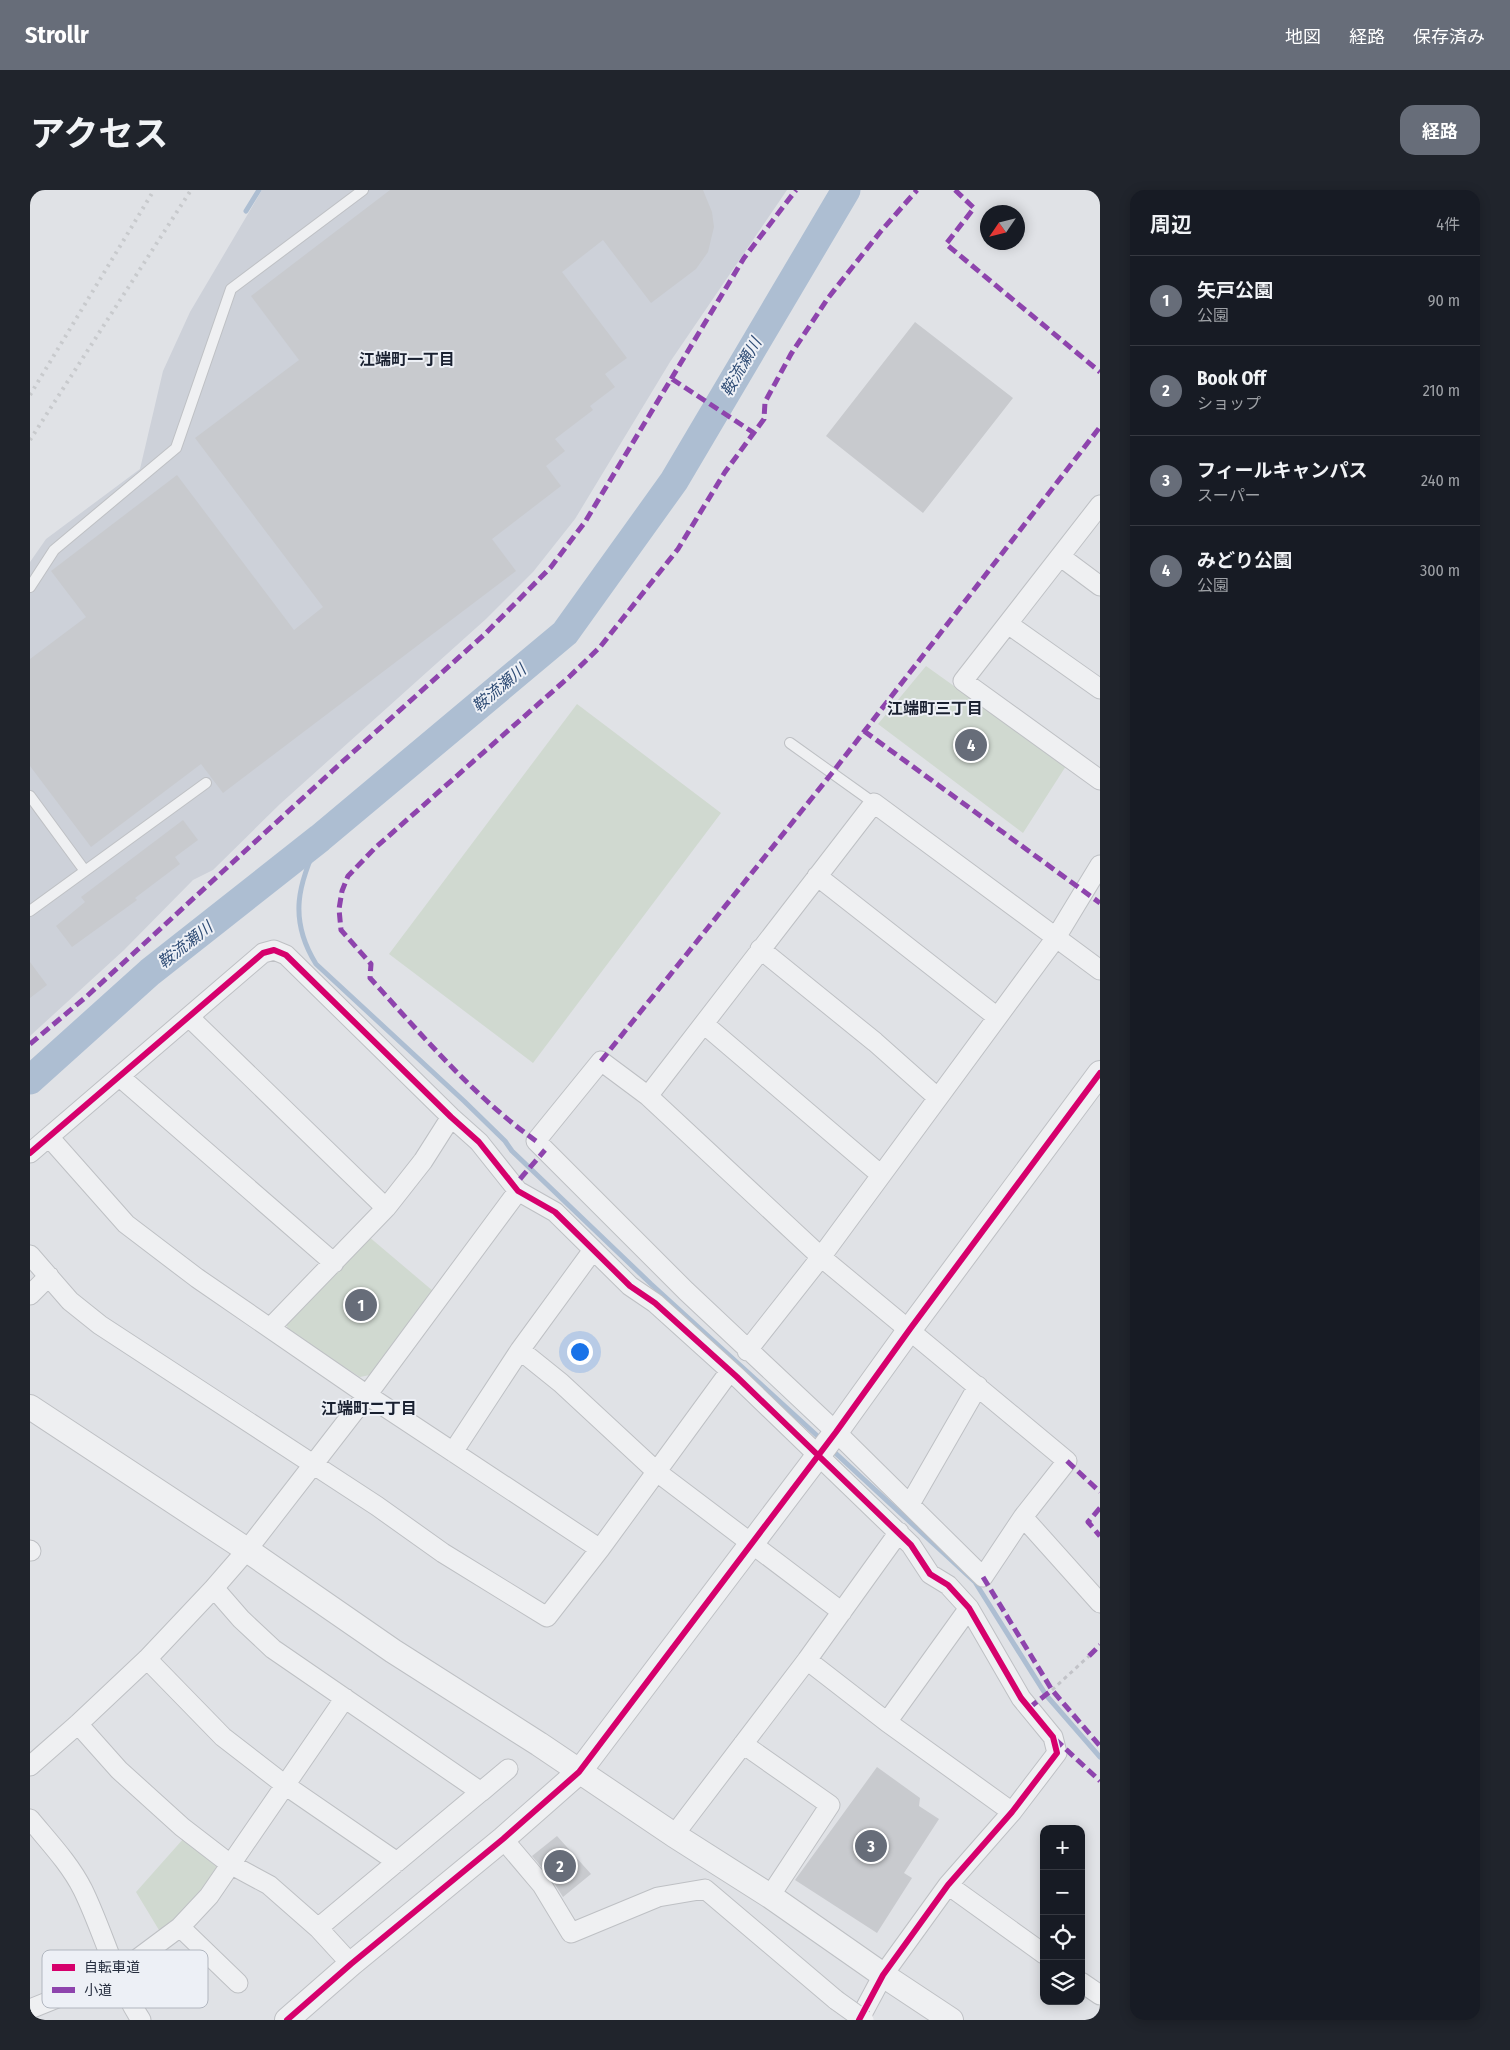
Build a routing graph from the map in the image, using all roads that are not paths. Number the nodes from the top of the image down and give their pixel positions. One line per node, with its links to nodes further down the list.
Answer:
1 (363, 190): 5 (lane)
2 (1100, 505): 3 (street)
3 (1061, 557): 4 (street); 6 (street)
4 (1100, 586)
5 (30, 587)
6 (1008, 624): 7 (street); 9 (street)
7 (1100, 689)
8 (790, 743): 12 (lane)
9 (1100, 780)
10 (206, 783): 14 (lane)
11 (30, 796): 14 (lane)
12 (874, 803): 15 (street); 17 (street)
13 (1100, 864): 17 (street)
14 (85, 871): 16 (lane)
15 (817, 876): 18 (street); 21 (street)
16 (30, 911)
17 (1055, 939): 19 (street); 21 (street)
18 (760, 949): 22 (street); 26 (street)
19 (1100, 970)
20 (189, 1017): 24 (street); 27 (street); 32 (street)
21 (997, 1017): 26 (street)
22 (704, 1024): 25 (street); 30 (street)
23 (1100, 1073): 40 (street)
24 (120, 1077): 28 (street); 36 (street)
25 (648, 1096): 35 (street); 42 (street)
26 (938, 1098): 30 (street)
27 (452, 1117): 31 (street); 32 (street)
28 (48, 1137): 29 (street); 39 (street)
29 (30, 1154)
30 (881, 1175): 35 (street)
31 (518, 1191): 33 (street); 45 (street)
32 (386, 1208): 36 (street)
33 (593, 1250): 41 (street); 43 (street)
34 (30, 1255): 37 (street)
35 (821, 1257): 40 (street); 42 (street)
36 (334, 1263): 39 (street)
37 (49, 1276): 38 (street); 49 (street)
38 (30, 1295)
39 (270, 1328): 45 (street)
40 (910, 1329): 44 (street); 47 (street)
41 (520, 1350): 48 (street); 50 (street)
42 (748, 1351): 47 (street)
43 (730, 1372): 47 (street); 50 (street)
44 (978, 1386): 51 (street); 52 (street)
45 (367, 1395): 48 (street); 49 (street)
46 (30, 1407): 56 (street)
47 (826, 1444): 51 (street); 53 (street); 54 (street)
48 (453, 1452): 55 (street)
49 (313, 1464): 55 (street); 56 (street)
50 (656, 1472): 54 (street); 55 (street)
51 (910, 1504): 52 (street)
52 (1023, 1517): 58 (street)
53 (899, 1532): 59 (street); 60 (street)
54 (751, 1542): 60 (street); 68 (street)
55 (600, 1549)
56 (247, 1550): 57 (street); 68 (street)
57 (214, 1588): 61 (street); 63 (street)
58 (1100, 1603)
59 (968, 1608): 64 (street); 70 (street)
60 (842, 1612): 62 (street)
61 (147, 1659): 65 (street); 69 (street)
62 (807, 1660): 64 (street); 66 (street)
63 (345, 1698): 69 (street); 74 (street)
64 (887, 1722): 70 (street)
65 (78, 1724): 67 (street); 75 (street)
66 (743, 1744): 72 (street); 77 (street)
67 (33, 1756)
68 (578, 1772): 72 (street); 73 (street)
69 (285, 1785): 74 (street); 75 (street)
70 (1012, 1812): 76 (street)
71 (30, 1819): 80 (street)
72 (674, 1835): 77 (street)
73 (503, 1839): 85 (street); 98 (street, bridge)
74 (398, 1862): 79 (street)
75 (230, 1864): 78 (street); 79 (street)
76 (948, 1885): 83 (street); 86 (street)
77 (770, 1896): 86 (street)
78 (180, 1927): 81 (street); 82 (street)
79 (318, 1928): 85 (street)
80 (107, 1950)
81 (149, 1950)
82 (204, 1950)
83 (1040, 1951)
84 (208, 1954): 87 (street)
85 (351, 1964): 96 (street)
86 (883, 1975): 97 (street); 99 (street)
87 (238, 1983)
88 (1085, 1985): 89 (street)
89 (1100, 1995)
90 (42, 2004): 92 (street)
91 (134, 2008): 95 (street)
92 (30, 2009)
93 (30, 2015): 94 (street)
94 (32, 2020)
95 (141, 2020)
96 (288, 2020)
97 (859, 2020)
98 (864, 2020)
99 (951, 2020)

